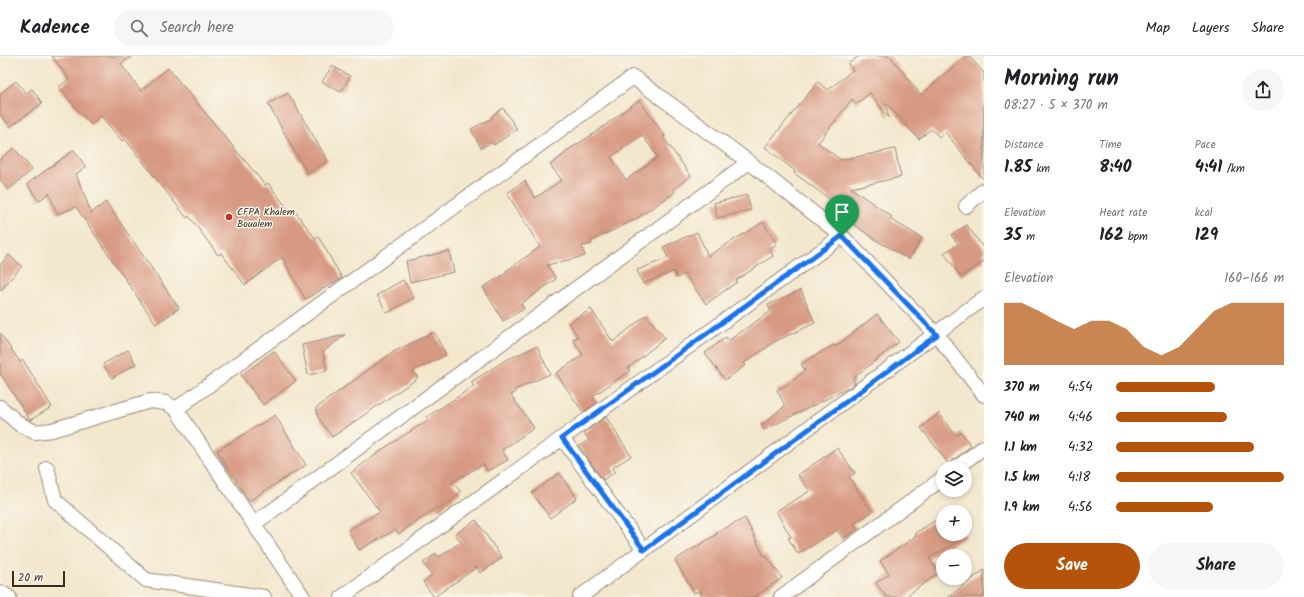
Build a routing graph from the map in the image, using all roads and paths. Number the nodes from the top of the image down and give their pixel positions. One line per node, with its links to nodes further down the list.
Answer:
1 (749, 162): 4 (street); 9 (street); 15 (street)
2 (984, 190): 3 (street)
3 (966, 206)
4 (842, 236): 6 (street); 10 (street)
5 (984, 298): 6 (street)
6 (937, 335): 7 (street); 16 (street)
7 (984, 394)
8 (0, 407): 9 (street)
9 (176, 410): 15 (street)
10 (562, 438): 16 (street); 21 (street)
11 (984, 447): 12 (street)
12 (965, 461)
13 (47, 468): 19 (street)
14 (936, 483): 23 (street)
15 (254, 524): 20 (street)
16 (644, 550): 22 (street)
17 (0, 592): 18 (street)
18 (9, 597)
19 (264, 597)
20 (303, 597)
21 (342, 597)
22 (580, 597)
23 (781, 597)

